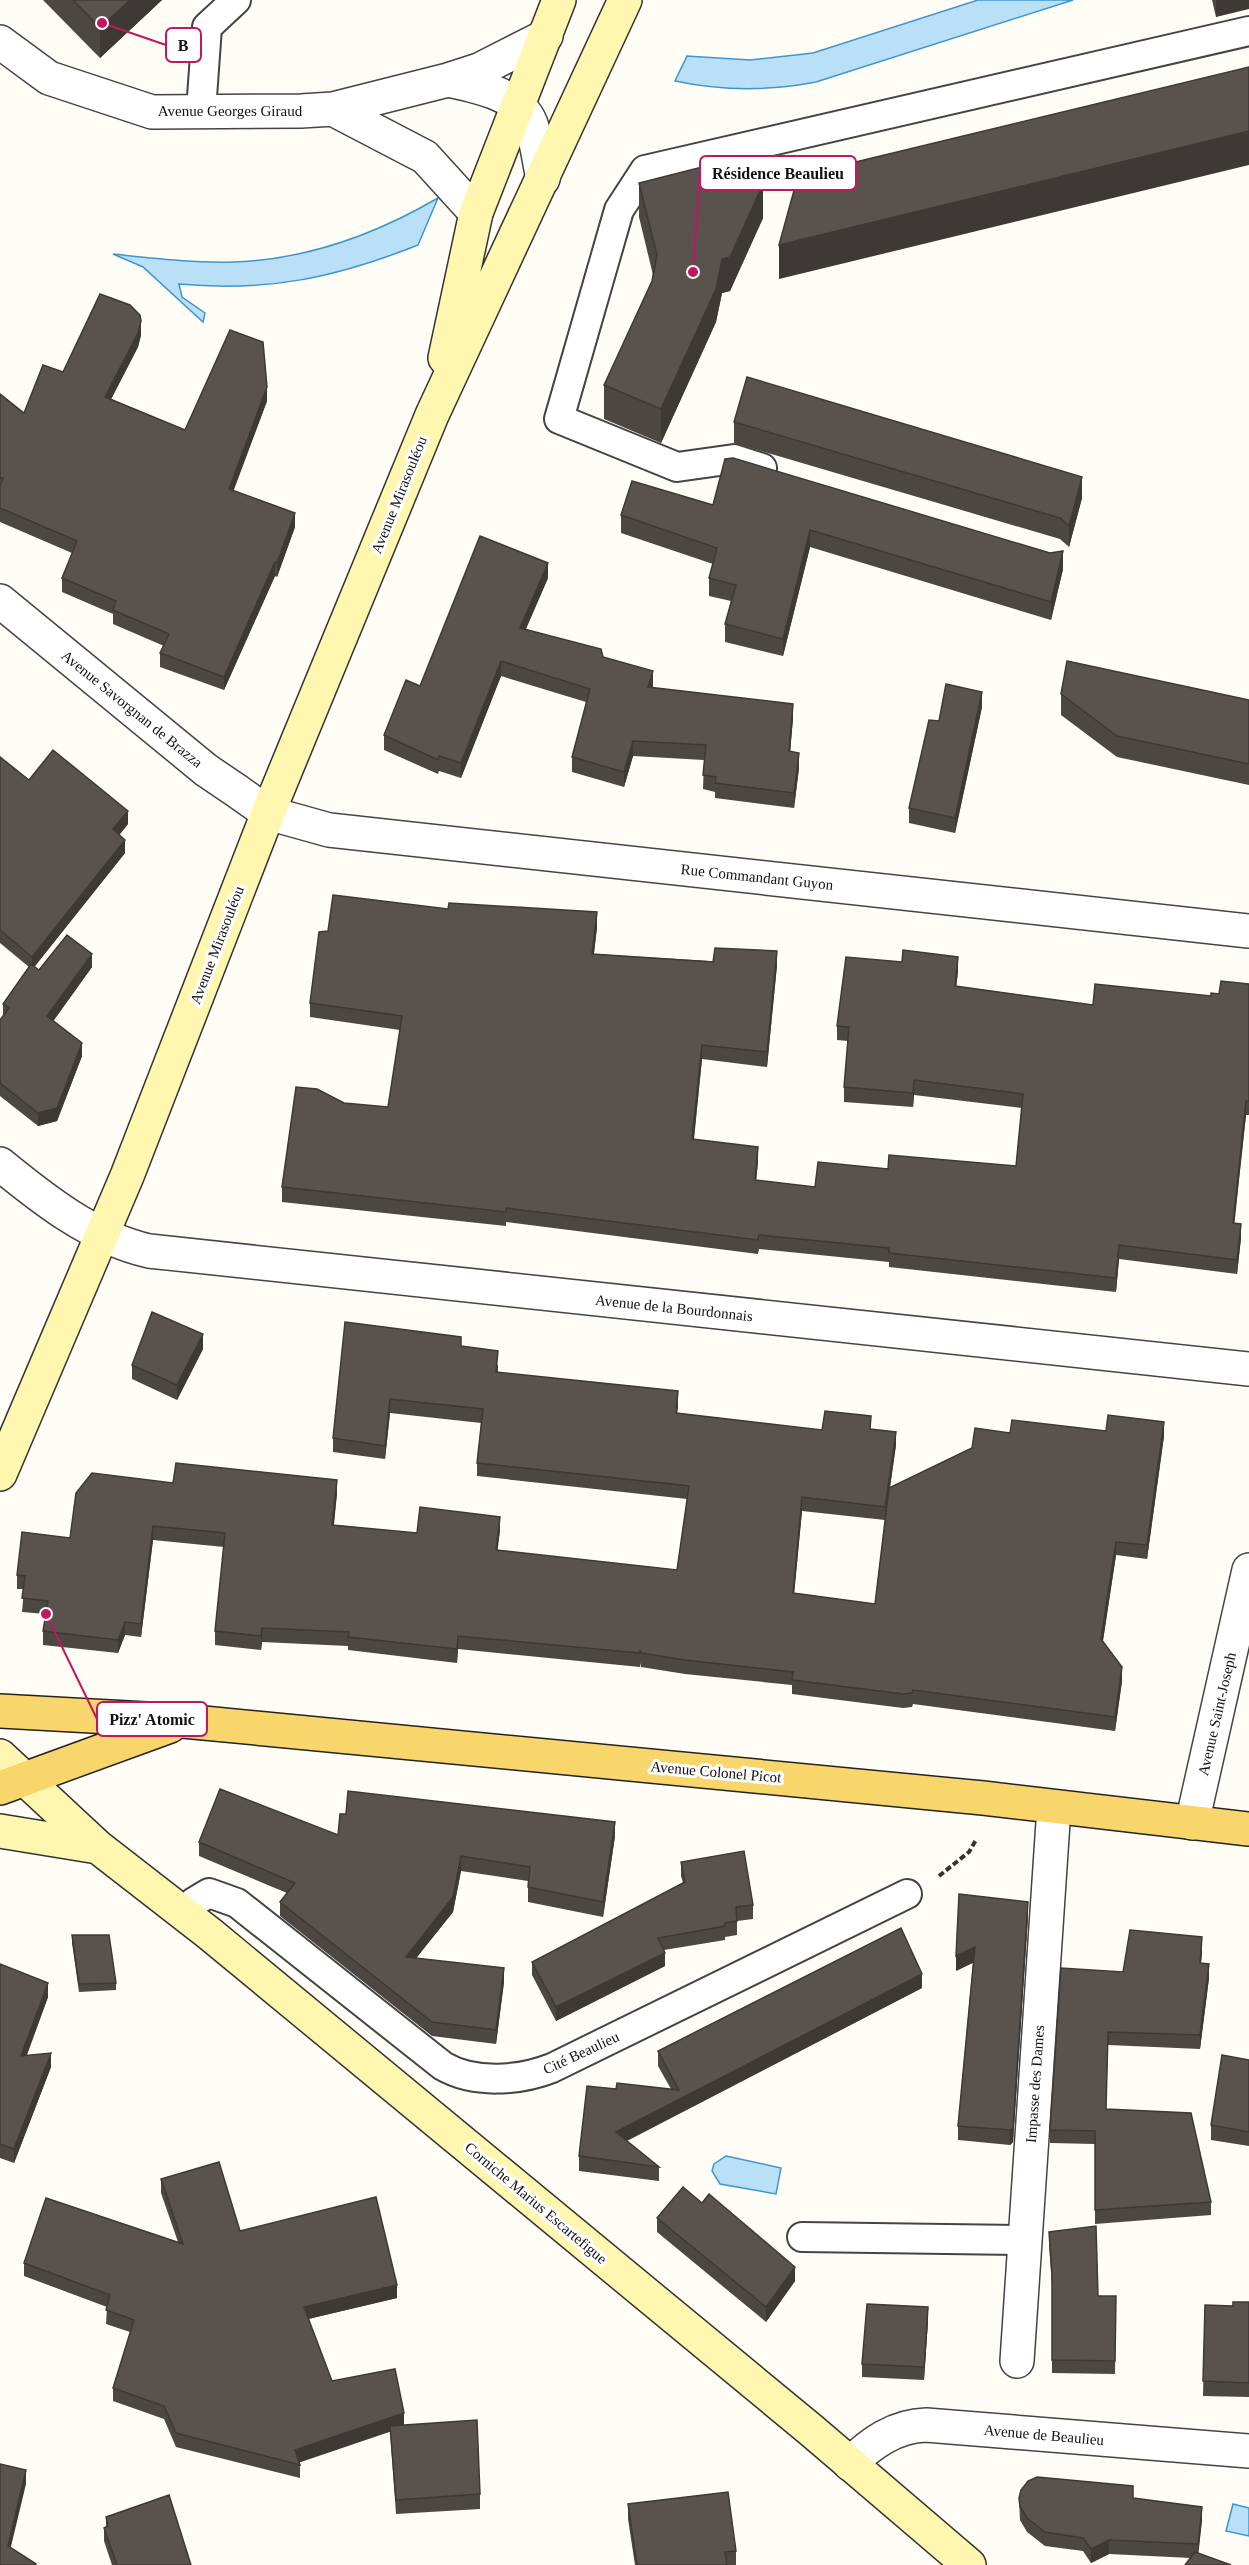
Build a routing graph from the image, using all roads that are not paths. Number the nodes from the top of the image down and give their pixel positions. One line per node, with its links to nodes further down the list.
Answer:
1 (236, 0): 10 (lane)
2 (559, 0): 5 (main road, Avenue Mirasouléou)
3 (625, 0): 11 (main road, Avenue Mirasouléou)
4 (1249, 31): 14 (lane)
5 (546, 36): 7 (street, Avenue Georges Giraud); 8 (main road, Avenue Mirasouléou)
6 (0, 42): 10 (street, Avenue Georges Giraud)
7 (448, 80): 8 (street); 9 (street, Avenue Georges Giraud)
8 (518, 105): 11 (street); 12 (main road, Avenue Mirasouléou)
9 (333, 109): 10 (street, Avenue Georges Giraud); 12 (street, Avenue Georges Giraud)
10 (201, 111)
11 (543, 179): 13 (main road, Avenue Mirasouléou)
12 (477, 213): 13 (main road, Avenue Mirasouléou)
13 (432, 415): 16 (main road, Avenue Mirasouléou)
14 (791, 476)
15 (0, 601): 16 (street, Avenue Savorgnan de Brazza)
16 (268, 813): 17 (street, Rue Commandant Guyon); 19 (main road, Avenue Mirasouléou)
17 (1249, 931)
18 (0, 1164): 19 (street, Avenue de la Bourdonnais)
19 (103, 1234): 20 (street, Avenue de la Bourdonnais); 21 (main road, Avenue Mirasouléou)
20 (1249, 1369)
21 (0, 1474)
22 (1249, 1570): 28 (street, Avenue Saint-Joseph)
23 (0, 1711): 24 (main road, Avenue Colonel Picot)
24 (183, 1721): 26 (main road, Avenue Colonel Picot); 27 (main road, Avenue Colonel Picot)
25 (0, 1756): 26 (main road, Corniche Marius Escartefigue)
26 (12, 1783): 31 (main road, Corniche Marius Escartefigue)
27 (1054, 1807): 28 (main road, Avenue Colonel Picot); 35 (street, Impasse des Dames)
28 (1192, 1822): 29 (main road, Avenue Colonel Picot)
29 (1249, 1829)
30 (0, 1831): 31 (main road, Corniche Marius Escartefigue)
31 (98, 1847): 33 (main road, Corniche Marius Escartefigue)
32 (907, 1894): 33 (lane, Cité Beaulieu)
33 (184, 1914): 38 (main road, Corniche Marius Escartefigue)
34 (802, 2237): 35 (lane)
35 (1024, 2240): 36 (street, Impasse des Dames)
36 (1017, 2361)
37 (1249, 2451): 38 (street, Avenue de Beaulieu)
38 (850, 2464): 39 (main road, Corniche Marius Escartefigue)
39 (969, 2565)

